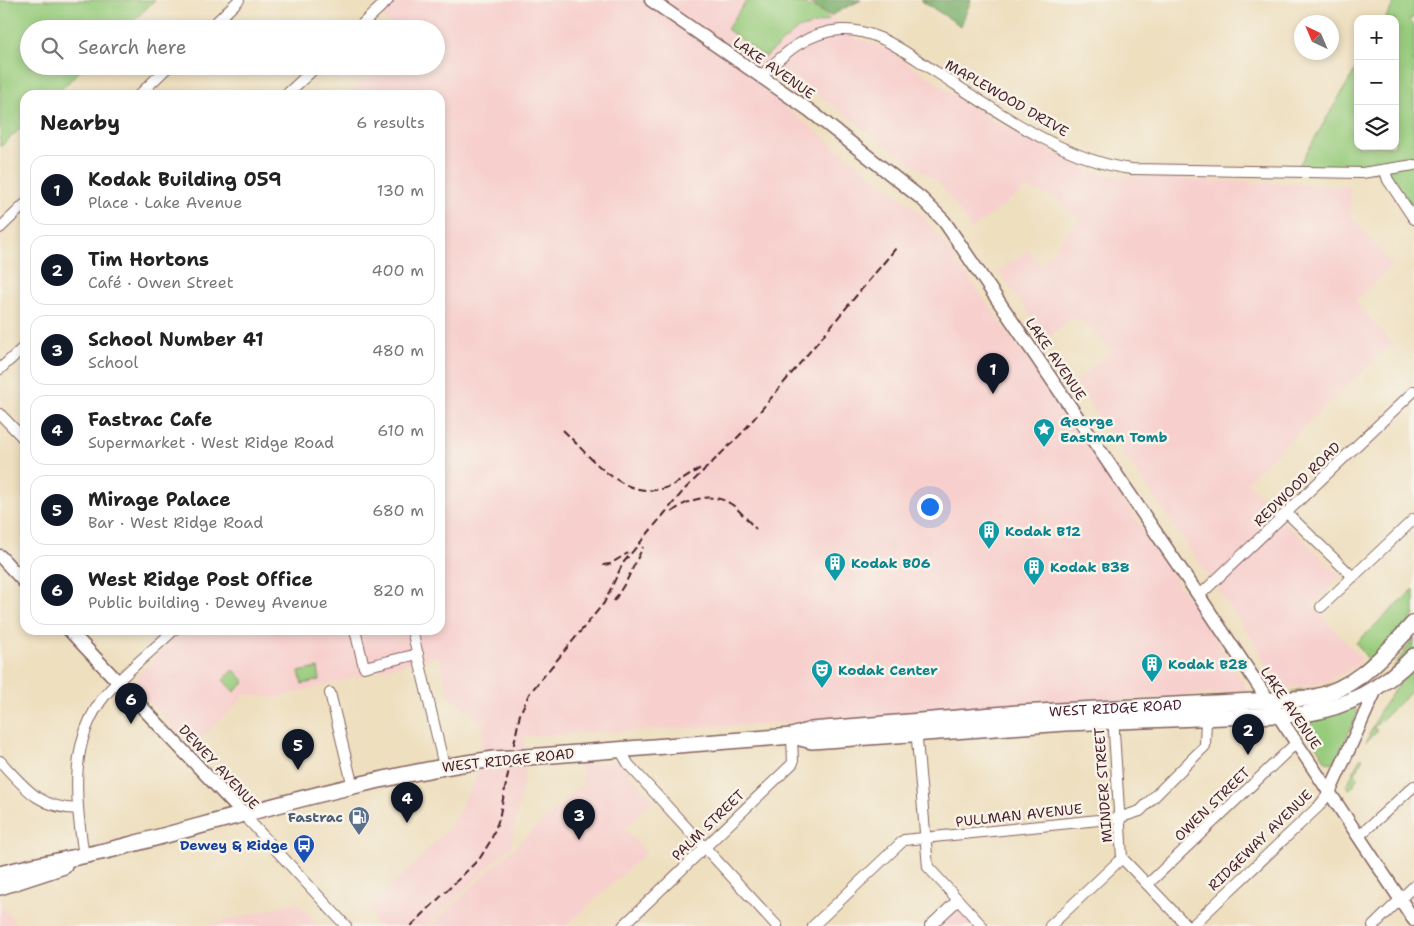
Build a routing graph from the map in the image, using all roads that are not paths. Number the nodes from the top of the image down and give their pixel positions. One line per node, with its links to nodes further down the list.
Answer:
1 (239, 0): 4 (street)
2 (388, 0): 5 (street)
3 (651, 0): 8 (main road, LAKE AVENUE)
4 (218, 20)
5 (367, 20)
6 (160, 75): 9 (street)
7 (307, 75): 10 (street)
8 (761, 76): 12 (street, MAPLEWOOD DRIVE); 26 (main road, LAKE AVENUE)
9 (144, 90)
10 (291, 90)
11 (1414, 165): 12 (street, MAPLEWOOD DRIVE)
12 (1385, 171): 14 (street)
13 (20, 209): 15 (street)
14 (1414, 219)
15 (0, 228)
16 (20, 351): 17 (street)
17 (0, 370)
18 (1414, 391): 21 (street, REDWOOD ROAD)
19 (0, 414): 20 (street)
20 (20, 435)
21 (1287, 513): 24 (street); 26 (street, REDWOOD ROAD)
22 (1414, 519): 24 (street)
23 (0, 556): 25 (main road)
24 (1353, 577): 27 (street)
25 (20, 578)
26 (1199, 596): 41 (main road, LAKE AVENUE)
27 (1321, 607)
28 (1414, 623): 41 (highway, WEST RIDGE ROAD)
29 (1414, 628): 39 (highway)
30 (74, 635): 38 (main road, DEWEY AVENUE)
31 (169, 635): 38 (street)
32 (356, 635): 34 (street)
33 (413, 635): 34 (street)
34 (418, 654): 50 (street)
35 (1414, 656): 37 (highway, WEST RIDGE ROAD)
36 (1414, 666): 37 (highway)
37 (1399, 671): 39 (highway, WEST RIDGE ROAD)
38 (119, 682): 54 (street); 55 (main road, DEWEY AVENUE)
39 (1377, 687): 43 (highway, WEST RIDGE ROAD); 53 (main road, RIDGEWAY AVENUE)
40 (330, 694): 52 (street)
41 (1268, 701): 42 (highway, WEST RIDGE ROAD); 43 (main road, LAKE AVENUE)
42 (1113, 714): 44 (highway, WEST RIDGE ROAD); 45 (highway, WEST RIDGE ROAD); 56 (street, MINDER STREET)
43 (1278, 715): 44 (highway, WEST RIDGE ROAD); 47 (main road, LAKE AVENUE)
44 (1206, 718): 56 (street, PULLMAN AVENUE)
45 (916, 728): 46 (highway, WEST RIDGE ROAD); 58 (street)
46 (792, 736): 48 (highway, WEST RIDGE ROAD); 59 (street, PALM STREET)
47 (1296, 743): 53 (main road, LAKE AVENUE); 63 (street, OWEN STREET)
48 (620, 750): 50 (highway, WEST RIDGE ROAD, bridge); 59 (street)
49 (0, 761): 54 (street)
50 (444, 766): 52 (highway, WEST RIDGE ROAD)
51 (1414, 786): 57 (street)
52 (353, 787): 55 (highway, WEST RIDGE ROAD)
53 (1329, 793): 57 (main road, LAKE AVENUE); 77 (street, RIDGEWAY AVENUE)
54 (78, 810): 60 (street)
55 (244, 815): 60 (highway, WEST RIDGE ROAD); 69 (street, DEWEY AVENUE)
56 (1118, 818): 58 (street, PULLMAN AVENUE); 61 (street, MINDER STREET)
57 (1358, 837): 67 (main road, LAKE AVENUE)
58 (925, 838): 66 (street); 72 (street, PULLMAN AVENUE)
59 (704, 848): 70 (street, PALM STREET); 71 (street)
60 (84, 857): 62 (highway, WEST RIDGE ROAD); 65 (highway, WEST RIDGE ROAD)
61 (1122, 858): 63 (street, MINDER STREET); 75 (street)
62 (0, 874)
63 (1148, 884): 76 (street, MINDER STREET)
64 (1414, 886): 67 (street)
65 (0, 887)
66 (958, 900): 73 (street); 74 (street)
67 (1400, 900): 68 (main road, LAKE AVENUE); 78 (street)
68 (1414, 920)
69 (346, 926)
70 (623, 926)
71 (777, 926)
72 (813, 926)
73 (930, 926)
74 (982, 926)
75 (1050, 926)
76 (1187, 926)
77 (1192, 926)
78 (1373, 926)

